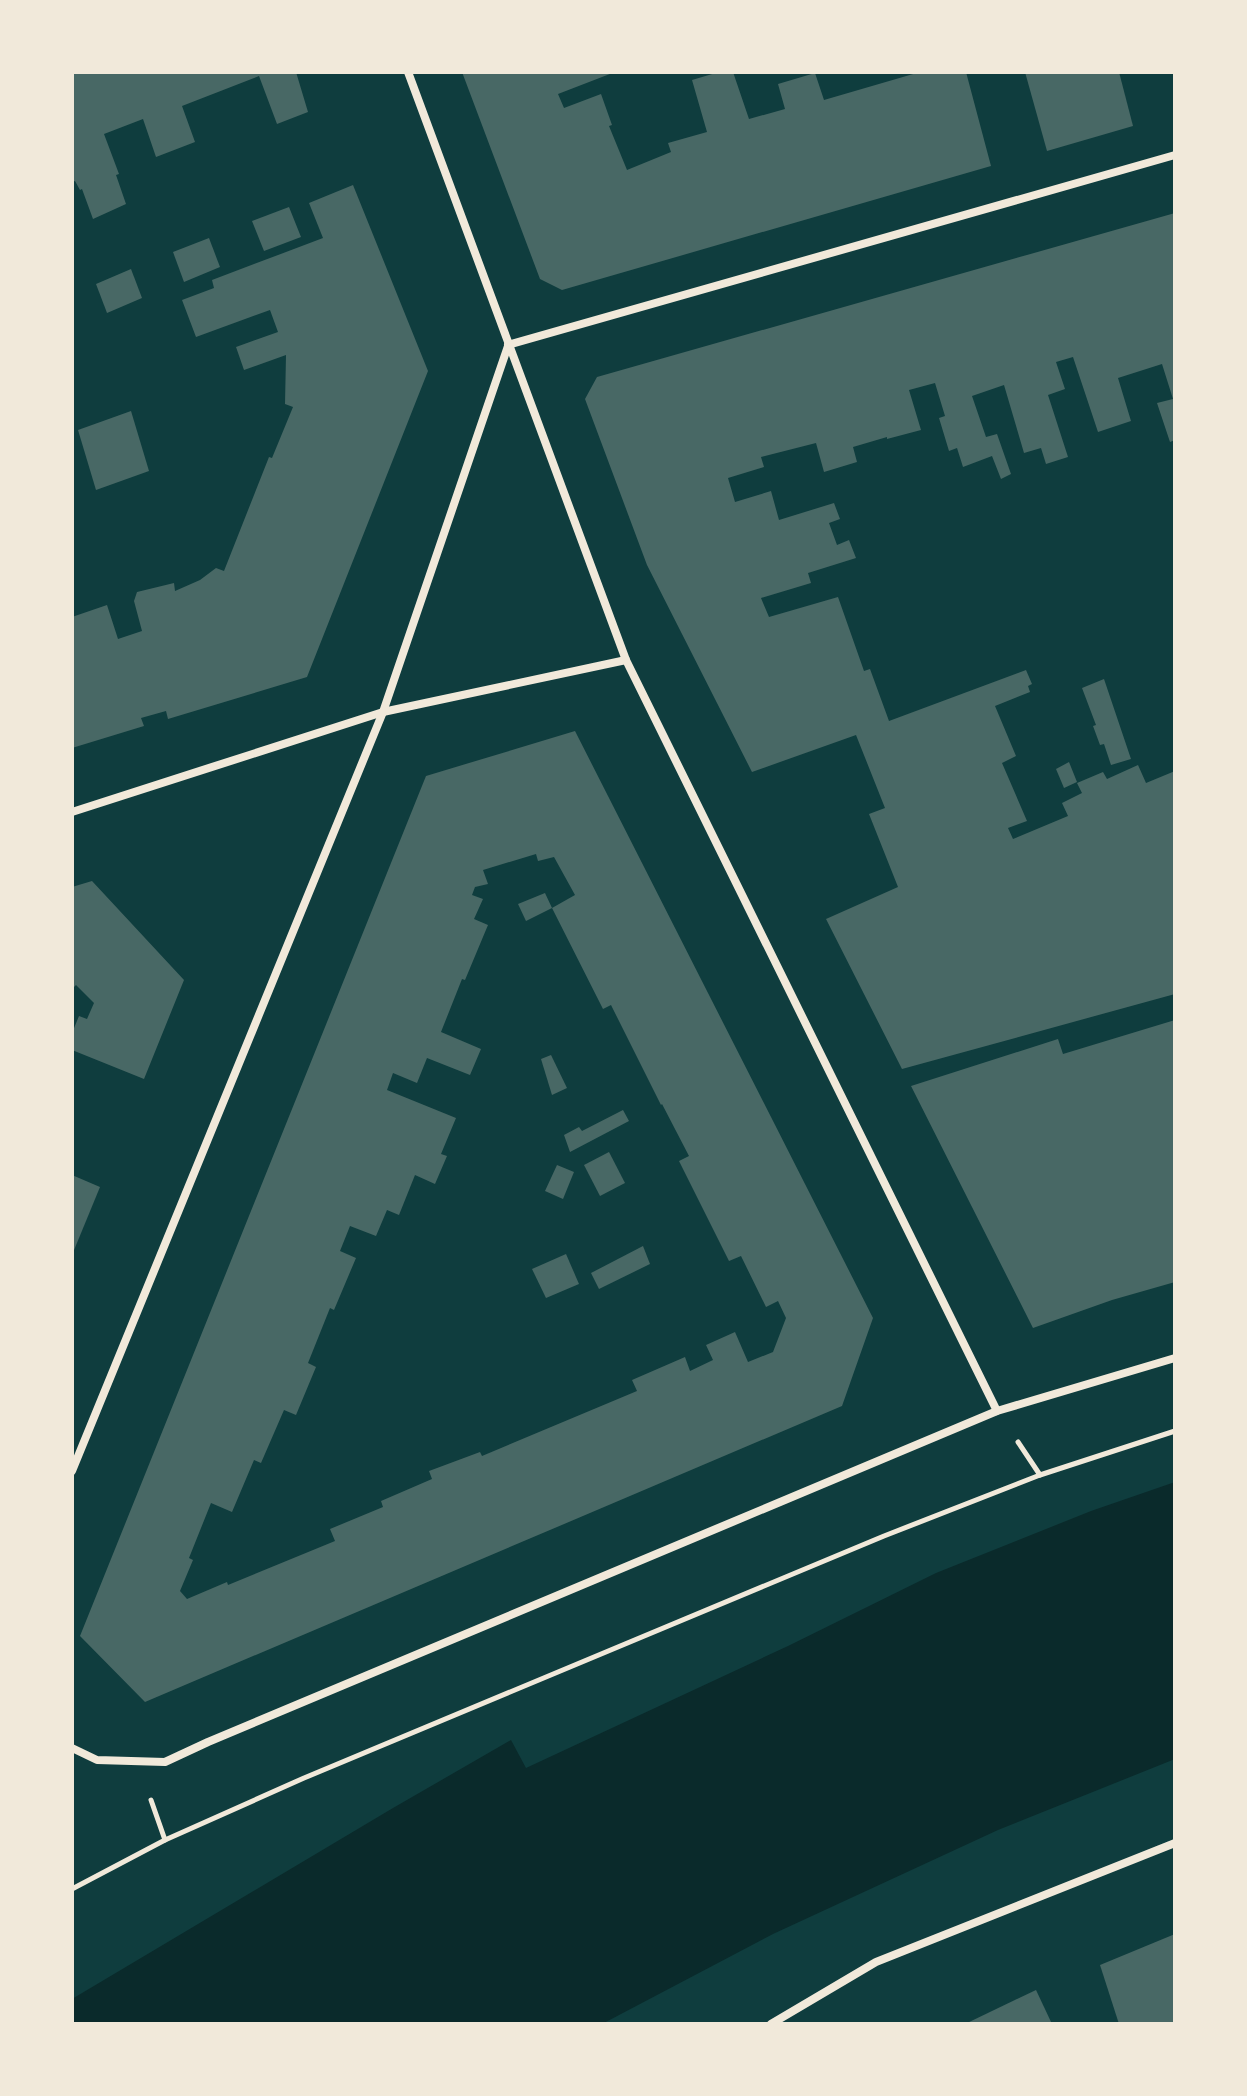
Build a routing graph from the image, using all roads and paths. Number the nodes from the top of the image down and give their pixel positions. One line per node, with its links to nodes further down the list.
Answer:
1 (408, 72): 3 (street)
2 (1175, 155): 3 (street)
3 (508, 345): 4 (street); 5 (street)
4 (626, 660): 5 (street); 8 (street)
5 (383, 712): 6 (street); 10 (street)
6 (72, 812)
7 (1175, 1358): 8 (street)
8 (997, 1411): 11 (street)
9 (1175, 1431): 13 (path)
10 (72, 1471)
11 (72, 1748)
12 (1175, 1843): 14 (street)
13 (72, 1889)
14 (771, 2024)

